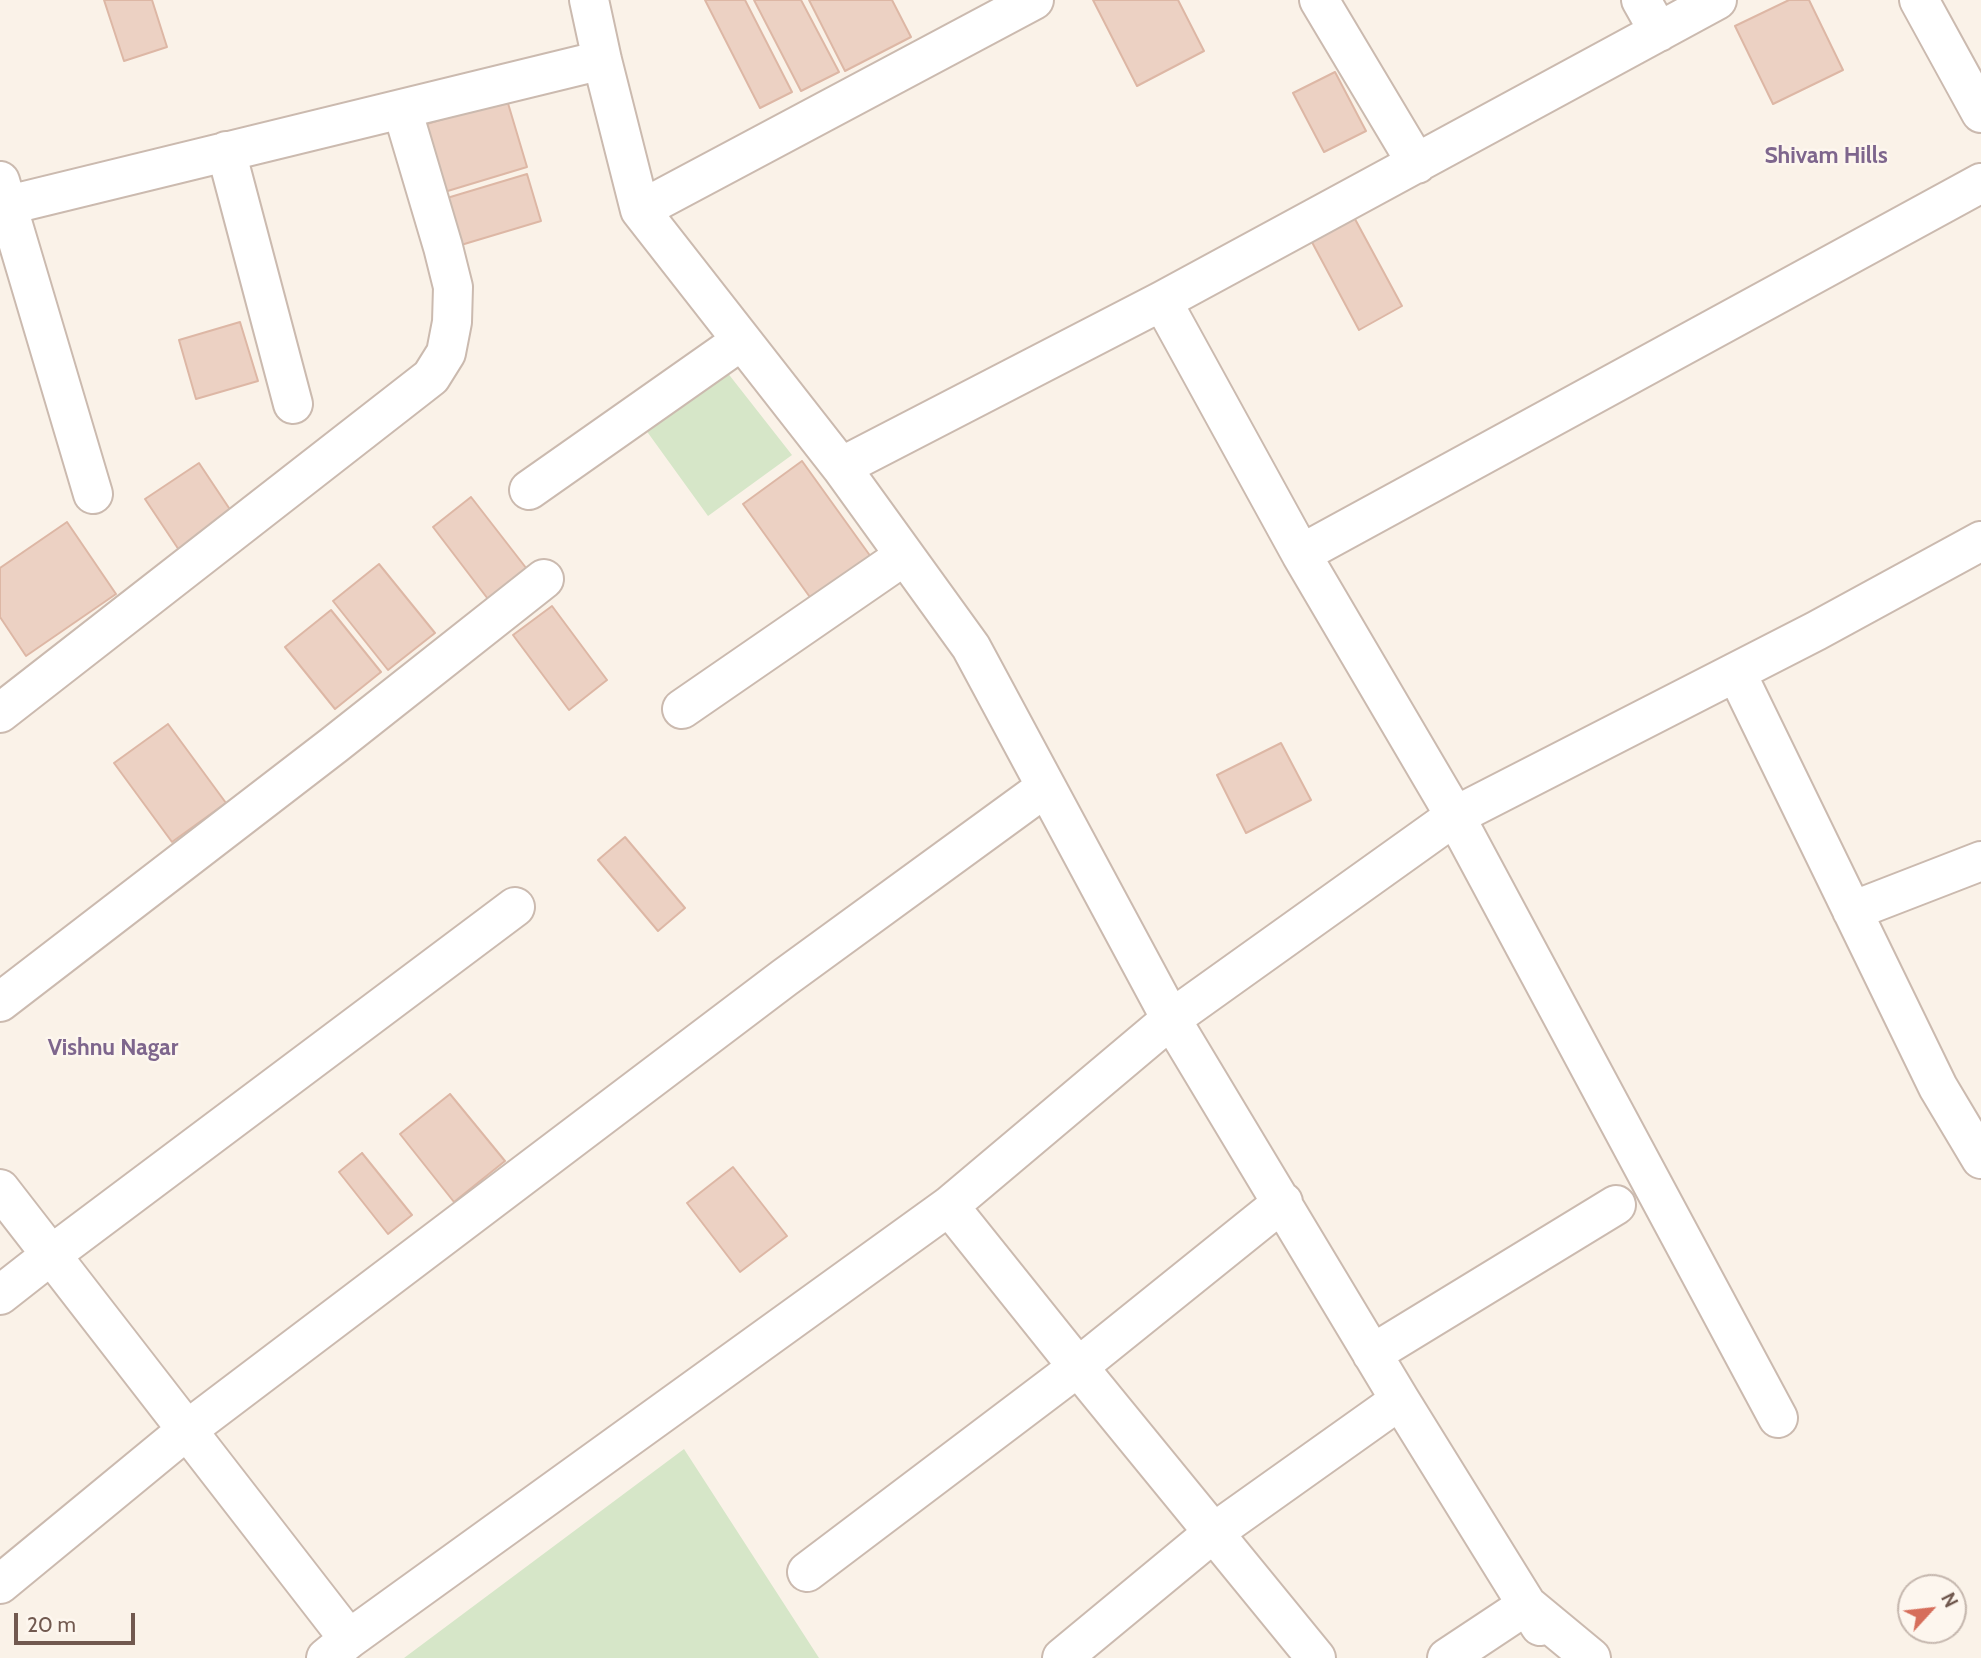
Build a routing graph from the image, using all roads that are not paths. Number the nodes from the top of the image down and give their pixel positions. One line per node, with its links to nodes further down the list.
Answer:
1 (589, 0): 7 (street)
2 (1034, 0): 14 (street)
3 (1319, 0): 11 (street)
4 (1717, 0): 6 (street)
5 (1919, 0): 9 (street)
6 (1650, 16): 11 (street)
7 (602, 60): 8 (street); 14 (street)
8 (401, 109): 10 (street); 27 (street)
9 (1981, 113)
10 (226, 151): 13 (street); 17 (street)
11 (1418, 164): 15 (street)
12 (1981, 183): 22 (street)
13 (3, 198): 20 (street)
14 (640, 210): 16 (street)
15 (1162, 301): 18 (street); 22 (street)
16 (741, 341): 18 (street); 19 (street)
17 (293, 404)
18 (841, 467): 23 (street)
19 (528, 489)
20 (93, 494)
21 (1981, 541): 25 (street)
22 (1301, 554): 29 (street)
23 (904, 556): 26 (street); 28 (street)
24 (544, 579): 33 (street)
25 (1736, 672): 29 (street); 32 (street)
26 (682, 709)
27 (0, 713)
28 (1046, 787): 34 (street); 46 (street)
29 (1455, 816): 34 (street); 45 (street)
30 (1981, 861): 32 (street)
31 (515, 907): 40 (street)
32 (1852, 911): 35 (street)
33 (0, 1002)
34 (1171, 1019): 37 (street); 39 (street)
35 (1981, 1159)
36 (0, 1189): 40 (street)
37 (1283, 1202): 42 (street); 43 (street)
38 (1616, 1205): 42 (street)
39 (949, 1206): 43 (street); 51 (street)
40 (51, 1255): 41 (street); 46 (street)
41 (0, 1295)
42 (1372, 1354): 44 (street)
43 (1078, 1367): 47 (street); 48 (street)
44 (1401, 1400): 47 (street); 50 (street)
45 (1778, 1418)
46 (187, 1430): 49 (street); 51 (street)
47 (1213, 1533): 52 (street); 53 (street)
48 (807, 1572)
49 (0, 1584)
50 (1527, 1605): 54 (street); 55 (street); 56 (street)
51 (337, 1649)
52 (1062, 1658)
53 (1316, 1658)
54 (1447, 1658)
55 (1559, 1658)
56 (1591, 1658)

